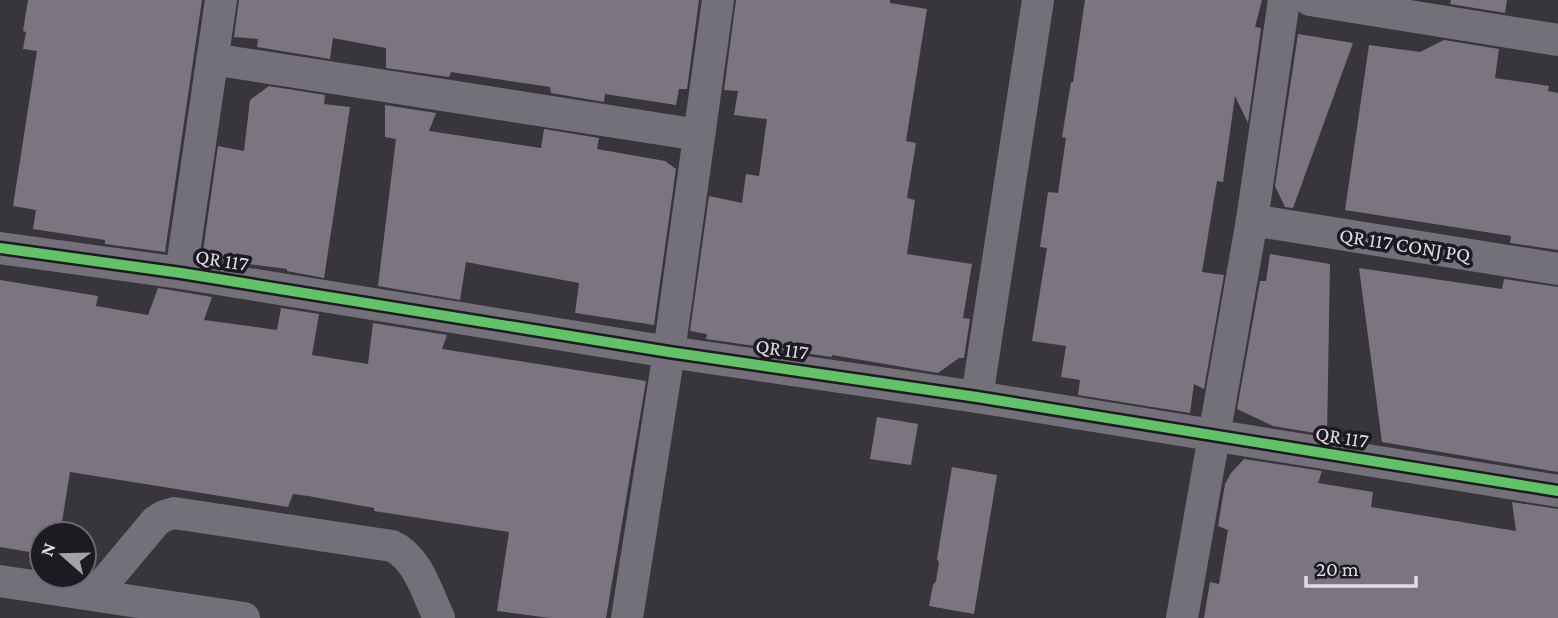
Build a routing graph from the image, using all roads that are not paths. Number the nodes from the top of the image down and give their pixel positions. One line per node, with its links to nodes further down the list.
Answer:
1 (221, 0): 7 (street)
2 (718, 0): 8 (street)
3 (1038, 0): 14 (street)
4 (1284, 0): 9 (street)
5 (1310, 0): 6 (street)
6 (1558, 40)
7 (212, 59): 8 (street); 12 (street)
8 (699, 135): 13 (street)
9 (1252, 220): 11 (street, QR 117 CONJ PQ); 15 (street)
10 (0, 248): 12 (street, QR 117)
11 (1558, 269)
12 (181, 273): 13 (street, QR 117)
13 (668, 352): 14 (street, QR 117); 21 (street)
14 (977, 397): 15 (street, QR 117)
15 (1213, 437): 16 (street, QR 117); 22 (street)
16 (1558, 491)
17 (0, 581): 18 (street)
18 (94, 595): 19 (street); 20 (street)
19 (244, 618)
20 (439, 618)
21 (627, 618)
22 (1182, 618)

